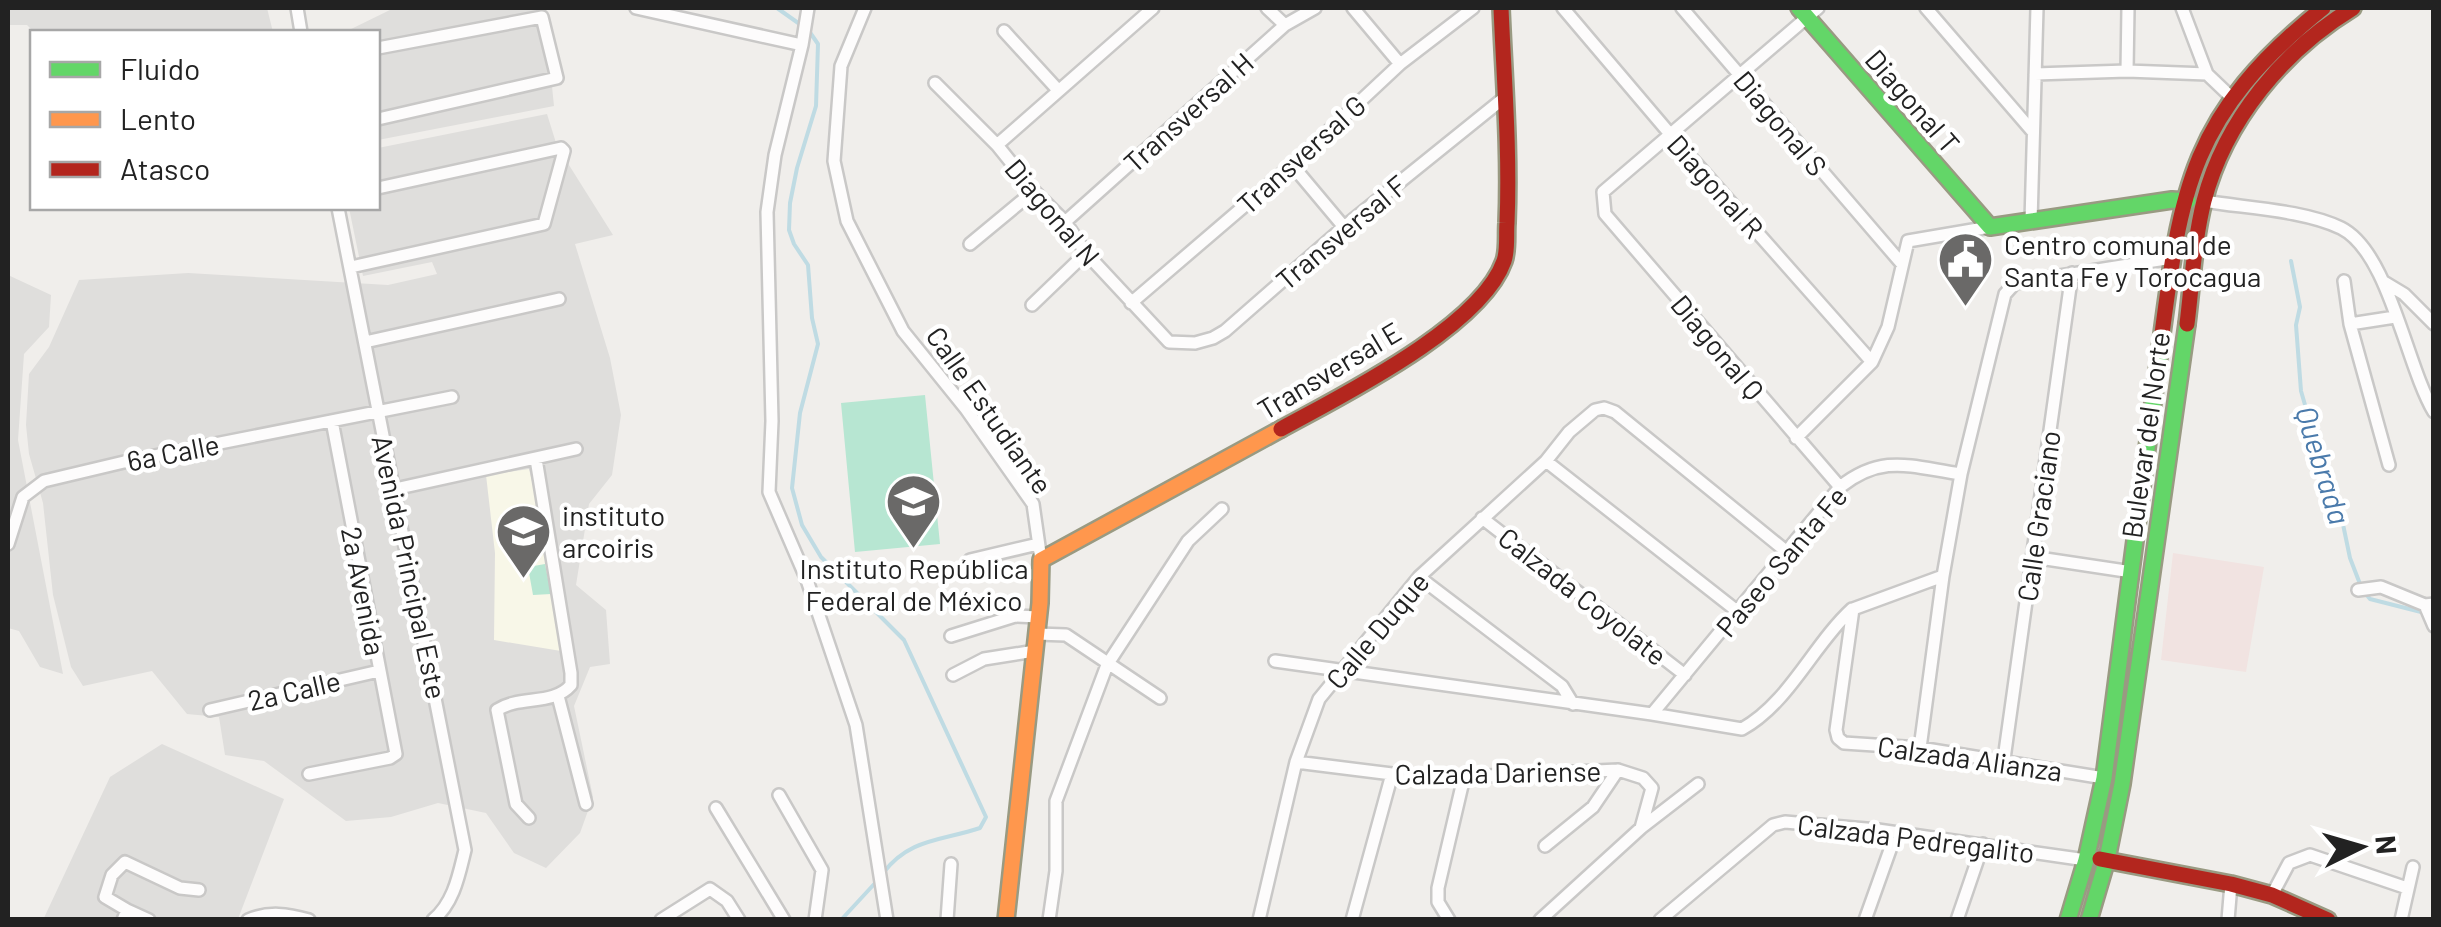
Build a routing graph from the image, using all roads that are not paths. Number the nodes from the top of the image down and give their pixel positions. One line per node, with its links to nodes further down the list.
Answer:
1 (636, 8): 21 (street)
2 (808, 8): 21 (street)
3 (866, 8): 80 (street, Calle Estudiante)
4 (1153, 8): 29 (street)
5 (1267, 8): 19 (street)
6 (1315, 8): 19 (street, Transversal H)
7 (1353, 8): 23 (street)
8 (1472, 8): 23 (street, Transversal G)
9 (1501, 8): 31 (main road, Transversal E)
10 (1564, 8): 34 (street, Diagonal R)
11 (1682, 8): 25 (street, Diagonal S)
12 (1926, 8): 33 (street)
13 (2037, 8): 26 (street)
14 (2128, 8): 24 (street)
15 (2182, 8): 27 (street)
16 (2323, 8): 30 (main road, Bulevar del Norte)
17 (2352, 8): 40 (main road, Bulevar del Norte)
18 (1808, 11): 25 (street); 45 (main road, Diagonal T)
19 (1285, 25): 43 (street, Transversal H)
20 (1004, 31): 29 (street)
21 (803, 38): 139 (street)
22 (380, 48): 32 (street)
23 (1400, 64): 36 (street, Transversal G)
24 (2126, 71): 26 (street); 27 (street)
25 (1740, 74): 34 (street); 46 (street, Diagonal S)
26 (2034, 74): 33 (street)
27 (2207, 74): 30 (street)
28 (935, 82): 35 (street, Diagonal N)
29 (1058, 90): 35 (street)
30 (2229, 94): 39 (main road, Bulevar del Norte)
31 (1504, 98): 44 (street, Transversal F); 80 (main road, Transversal E)
32 (380, 119)
33 (2034, 132): 42 (street)
34 (1670, 134): 64 (street, Diagonal R); 69 (street, Diagonal Q)
35 (997, 145): 38 (street, Diagonal N)
36 (1292, 165): 44 (street); 57 (street, Transversal G)
37 (380, 188): 52 (street)
38 (1034, 191): 43 (street, Diagonal N); 48 (street)
39 (2182, 201): 40 (main road); 42 (main road); 50 (main road, Bulevar del Norte)
40 (2204, 201): 55 (street); 123 (main road, Bulevar del Norte)
41 (338, 210): 52 (street, Avenida Principal Este)
42 (2032, 221): 45 (main road)
43 (1065, 222): 49 (street, Diagonal N)
44 (1344, 227): 63 (street, Transversal F)
45 (1990, 227): 47 (street)
46 (1879, 238): 47 (street); 51 (street, Diagonal S)
47 (1908, 241): 51 (street)
48 (970, 244)
49 (1086, 253): 57 (street, Diagonal N); 58 (street)
50 (2172, 258): 53 (street); 84 (main road, Bulevar del Norte)
51 (1902, 264): 64 (street)
52 (351, 267): 62 (street, Avenida Principal Este)
53 (2072, 273): 74 (street); 82 (street, Calle Graciano)
54 (2344, 281): 60 (street)
55 (2383, 281): 59 (street); 61 (street)
56 (559, 299): 62 (street)
57 (1131, 303): 63 (street, Diagonal N)
58 (1032, 306)
59 (2394, 317): 60 (street); 67 (street)
60 (2350, 324): 73 (street)
61 (2434, 324)
62 (365, 342): 66 (street, Avenida Principal Este)
63 (1169, 342)
64 (1872, 362): 69 (street)
65 (452, 398): 66 (street, 6a Calle)
66 (378, 412): 68 (street, 6a Calle); 76 (street, Avenida Principal Este)
67 (2434, 412)
68 (332, 421): 79 (street, 6a Calle); 96 (street, 2a Avenida)
69 (1796, 438): 75 (street, Diagonal Q)
70 (576, 449): 71 (street)
71 (536, 459): 76 (street); 100 (street)
72 (1546, 461): 78 (street, Calle Duque); 81 (street, Calle Duque); 89 (street)
73 (2390, 464)
74 (1961, 474): 75 (street, Paseo Santa Fe); 86 (street)
75 (1840, 487): 81 (street, Paseo Santa Fe)
76 (395, 488): 134 (street, Avenida Principal Este)
77 (1222, 510): 95 (street)
78 (1482, 518): 85 (street, Calle Duque); 99 (street, Calzada Coyolate)
79 (8, 544)
80 (1040, 552): 83 (street); 91 (main road, Calle Estudiante)
81 (1787, 552): 89 (street, Paseo Santa Fe)
82 (2032, 556): 84 (street); 106 (street, Calle Graciano)
83 (970, 560)
84 (2132, 572): 112 (main road, Bulevar del Norte)
85 (1419, 576): 97 (street, Calle Duque); 102 (street)
86 (1943, 576): 88 (street); 105 (street)
87 (2362, 590): 90 (street)
88 (1853, 608): 104 (street); 105 (street, Calzada Alianza)
89 (1738, 611): 99 (street, Paseo Santa Fe)
90 (2430, 613)
91 (1038, 616): 92 (street); 93 (main road, Calle Estudiante)
92 (951, 636)
93 (1036, 642): 95 (street); 98 (street); 141 (main road, Calle Estudiante)
94 (1275, 661): 97 (street)
95 (1108, 665): 101 (street); 142 (street)
96 (379, 671): 103 (street, 2a Calle); 109 (street, 2a Avenida)
97 (1341, 673): 102 (street); 107 (street, Calle Duque)
98 (953, 675)
99 (1685, 675): 104 (street, Paseo Santa Fe)
100 (558, 696): 115 (street); 117 (street)
101 (1160, 698)
102 (1572, 704): 104 (street)
103 (210, 710)
104 (1652, 714)
105 (1920, 748): 106 (street, Calzada Alianza)
106 (2004, 759): 112 (street, Calzada Alianza)
107 (1296, 762): 110 (street, Calzada Dariense); 143 (street, Calle Duque)
108 (1618, 770): 111 (street, Calzada Dariense); 118 (street, Calzada Dariense); 121 (street)
109 (309, 774)
110 (1392, 774): 111 (street, Calzada Dariense); 144 (street)
111 (1464, 777): 145 (street)
112 (2104, 778): 122 (main road, Bulevar del Norte)
113 (1698, 784): 118 (street)
114 (779, 795): 138 (street)
115 (586, 804)
116 (716, 808): 137 (street)
117 (529, 818)
118 (1641, 828): 146 (street)
119 (1896, 833): 120 (street, Calzada Pedregalito); 147 (street, Calzada Pedregalito); 148 (street)
120 (1983, 844): 122 (street, Calzada Pedregalito); 149 (street)
121 (1545, 846)
122 (2086, 860): 123 (main road); 150 (main road, Bulevar del Norte)
123 (2107, 860): 126 (main road); 151 (main road, Bulevar del Norte)
124 (951, 864): 140 (street)
125 (2414, 867): 127 (street)
126 (2231, 884): 129 (main road); 152 (street)
127 (2407, 888): 129 (street); 154 (street)
128 (200, 890): 130 (street)
129 (2272, 895): 153 (main road)
130 (125, 915): 131 (street)
131 (149, 920)
132 (248, 920): 133 (street)
133 (309, 920)
134 (434, 920)
135 (661, 920): 136 (street)
136 (738, 920)
137 (784, 920)
138 (815, 920)
139 (887, 920)
140 (947, 920)
141 (1006, 920)
142 (1050, 920)
143 (1260, 920)
144 (1352, 920)
145 (1449, 920)
146 (1540, 920)
147 (1660, 920)
148 (1865, 920)
149 (1957, 920)
150 (2068, 920)
151 (2088, 920)
152 (2228, 920)
153 (2328, 920)
154 (2401, 920)

